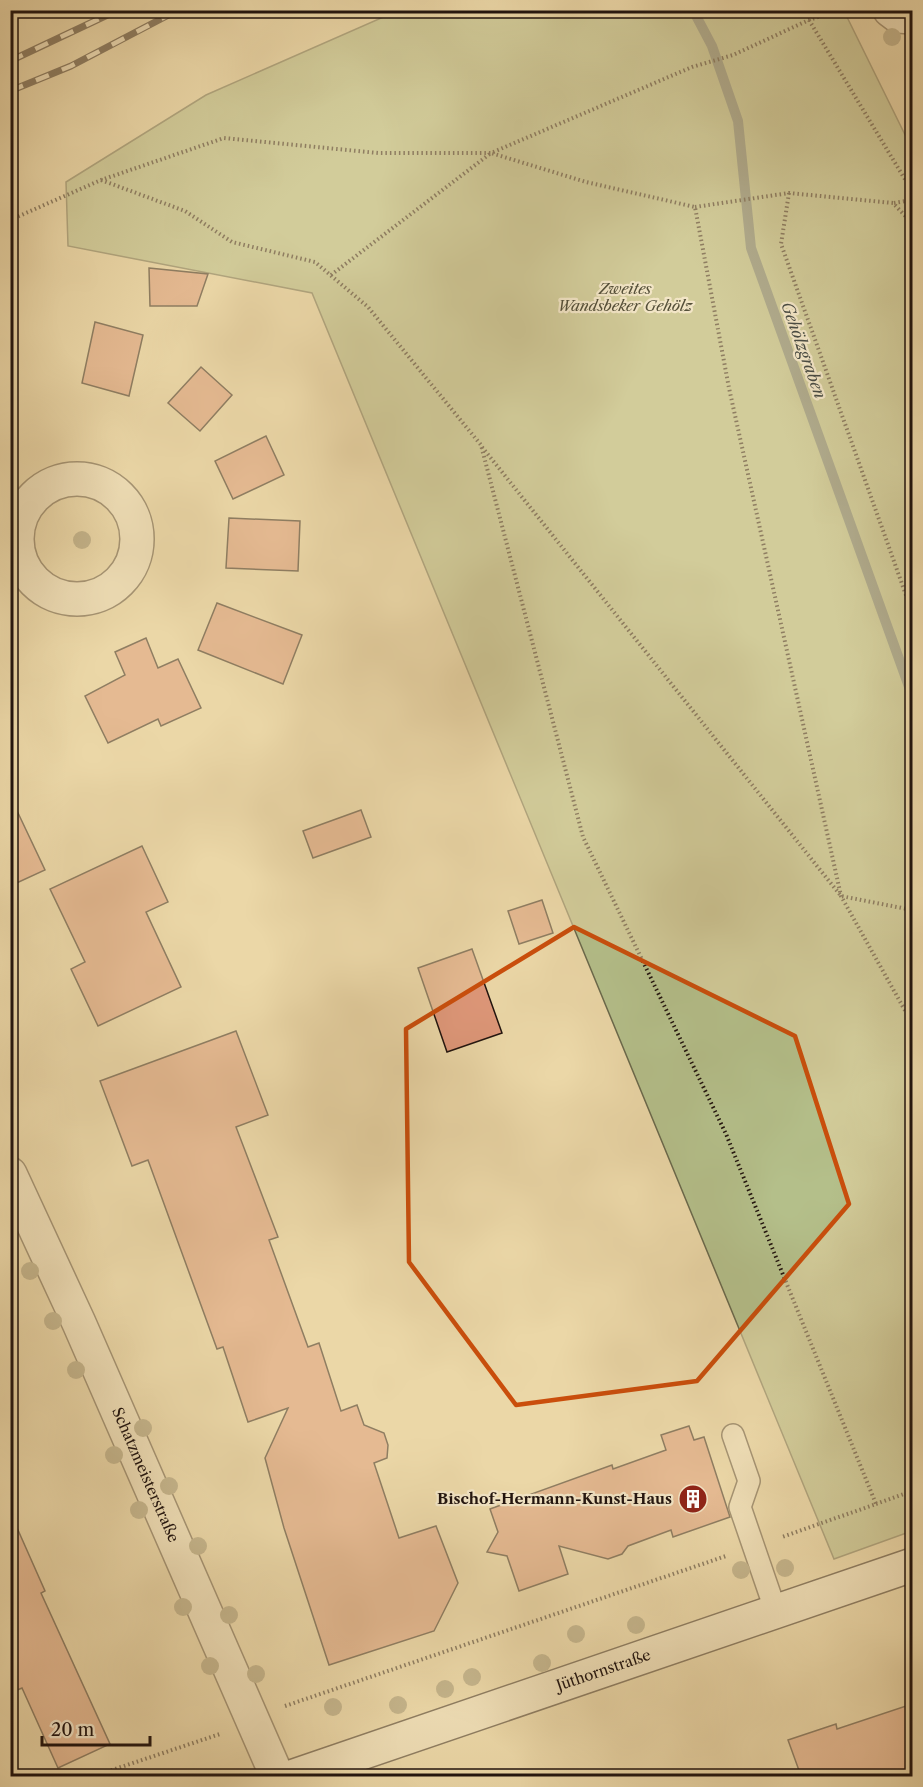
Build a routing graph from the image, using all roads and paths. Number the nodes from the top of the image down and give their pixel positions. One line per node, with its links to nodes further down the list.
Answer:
1 (839, 10): 4 (path)
2 (890, 10): 3 (street)
3 (912, 17)
4 (809, 20): 5 (path); 7 (path)
5 (491, 153): 6 (path); 11 (path); 14 (path)
6 (101, 180): 12 (path); 14 (path)
7 (912, 191)
8 (789, 193): 10 (path); 11 (path); 16 (path)
9 (912, 200): 10 (path)
10 (893, 204): 13 (path)
11 (695, 207): 17 (path)
12 (10, 220)
13 (912, 223)
14 (331, 275): 15 (path)
15 (481, 445): 17 (path); 23 (path)
16 (912, 612)
17 (841, 896): 18 (path); 19 (path)
18 (912, 910)
19 (912, 1023)
20 (14, 1191): 27 (street, Schatzmeisterstraße)
21 (733, 1435): 24 (lane)
22 (912, 1491): 23 (path)
23 (876, 1504): 24 (path)
24 (754, 1547): 26 (lane); 27 (path)
25 (912, 1565): 26 (street, Jüthornstraße)
26 (776, 1612): 30 (street, Jüthornstraße)
27 (254, 1723): 28 (path); 29 (street, Schatzmeisterstraße)
28 (94, 1776)
29 (277, 1776)
30 (294, 1776)

